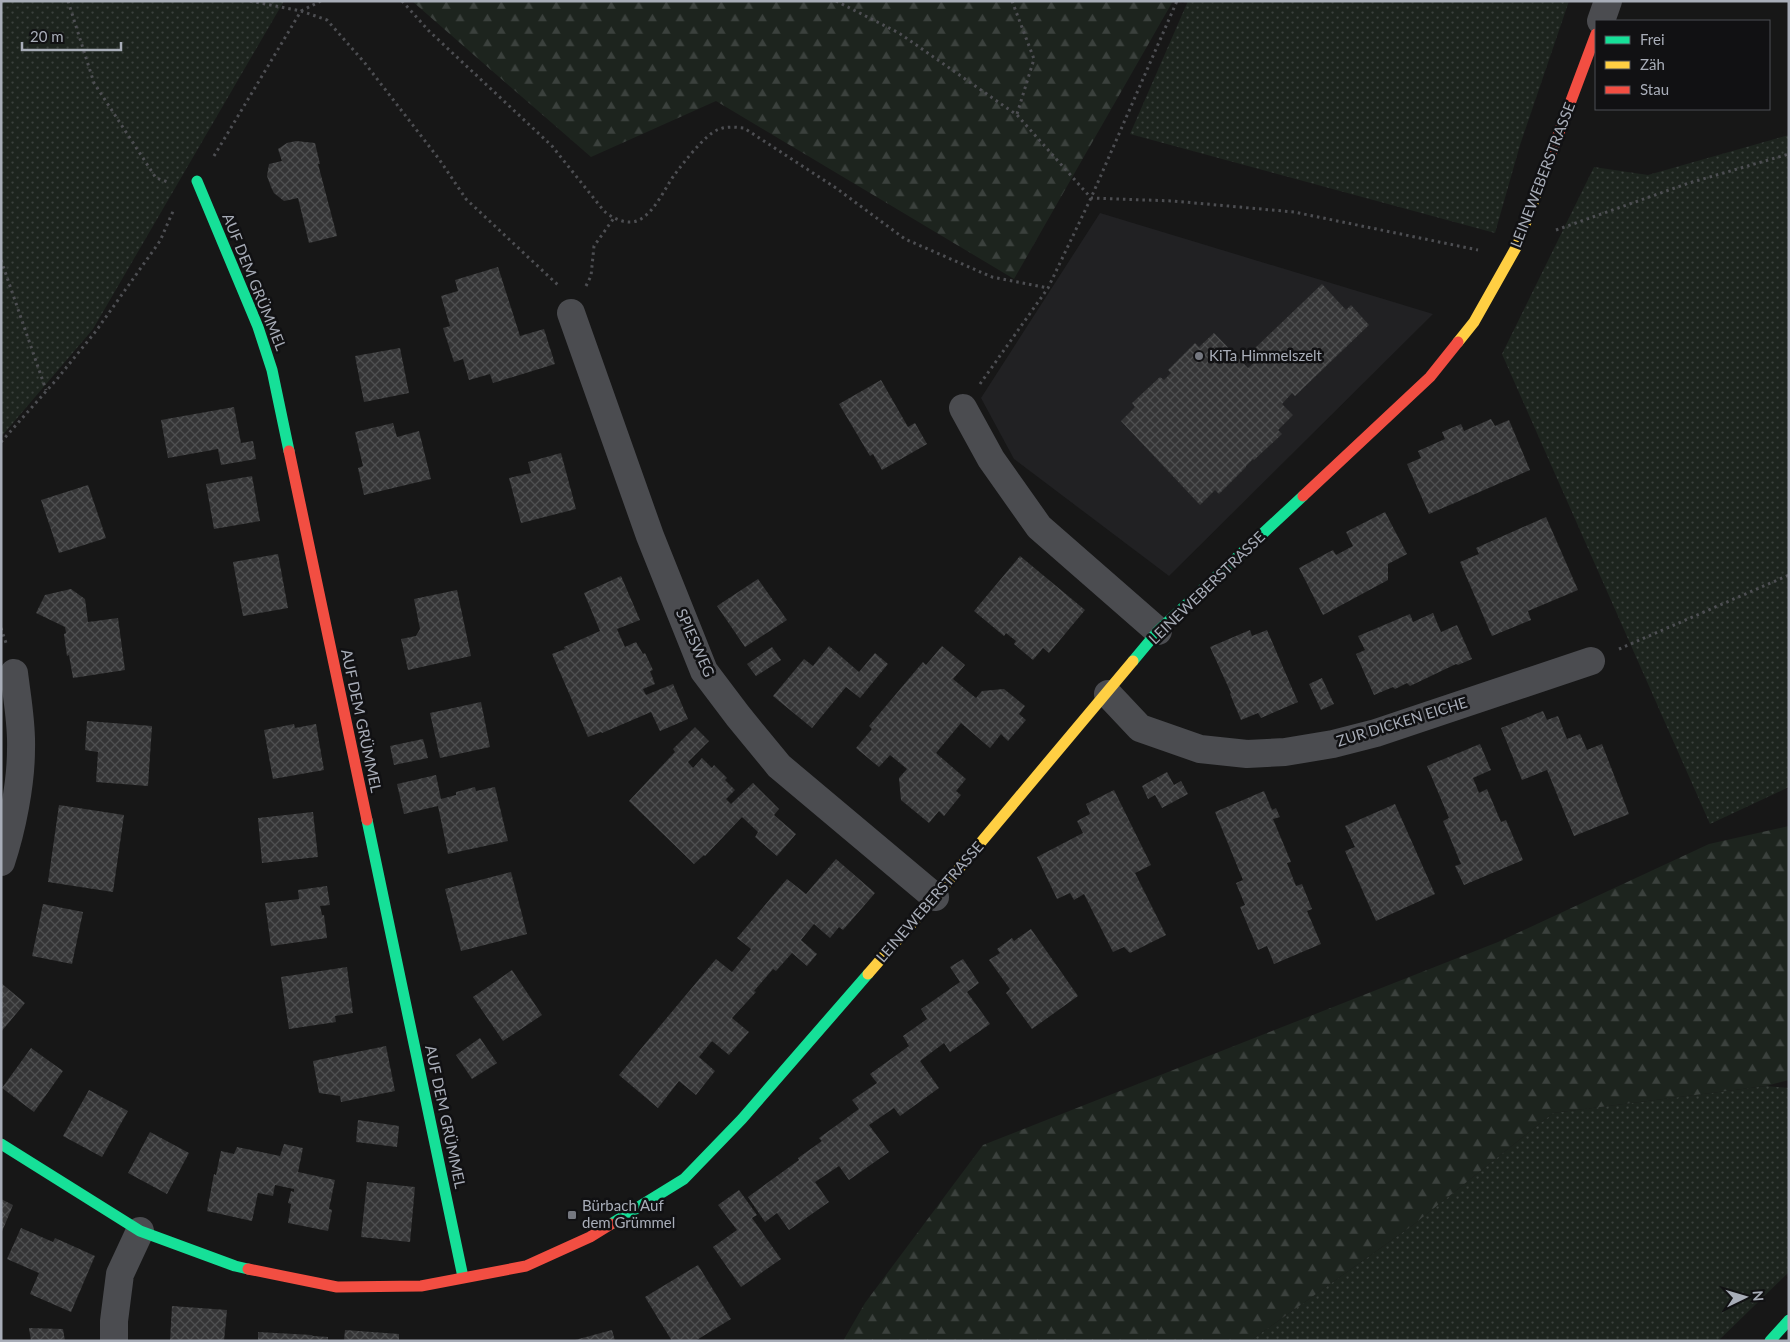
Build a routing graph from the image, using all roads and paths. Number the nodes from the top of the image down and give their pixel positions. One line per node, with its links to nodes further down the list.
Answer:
1 (68, 1): 14 (path)
2 (250, 1): 9 (path)
3 (321, 1): 9 (path)
4 (402, 1): 16 (path)
5 (836, 1): 12 (path)
6 (1012, 1): 12 (path)
7 (1178, 1): 15 (path)
8 (1608, 1): 10 (street)
9 (300, 11): 14 (path); 19 (path)
10 (1601, 20)
11 (1595, 37): 17 (street, LEINEWEBERSTRASSE)
12 (1017, 114): 15 (path)
13 (1789, 154): 17 (path)
14 (193, 185): 22 (path); 34 (street, AUF DEM GRÜMMEL)
15 (1091, 198): 17 (path); 20 (path)
16 (614, 218): 20 (path); 21 (path)
17 (1518, 244): 26 (street, LEINEWEBERSTRASSE)
18 (1, 260): 22 (path)
19 (561, 288)
20 (1048, 288): 23 (path)
21 (571, 313): 31 (street, SPIESWEG)
22 (46, 390): 24 (path)
23 (963, 408): 26 (street)
24 (1, 442)
25 (1789, 575): 27 (path)
26 (1158, 631): 29 (street, LEINEWEBERSTRASSE)
27 (1590, 661): 29 (street, ZUR DICKEN EICHE)
28 (14, 673): 30 (street)
29 (1108, 694): 31 (street, LEINEWEBERSTRASSE)
30 (1, 862)
31 (935, 897): 34 (street, LEINEWEBERSTRASSE)
32 (1, 1144): 33 (street, LEINEWEBERSTRASSE)
33 (140, 1231): 34 (street, LEINEWEBERSTRASSE); 36 (street)
34 (463, 1277)
35 (1789, 1320): 37 (street)
36 (114, 1341)
37 (1770, 1341)

